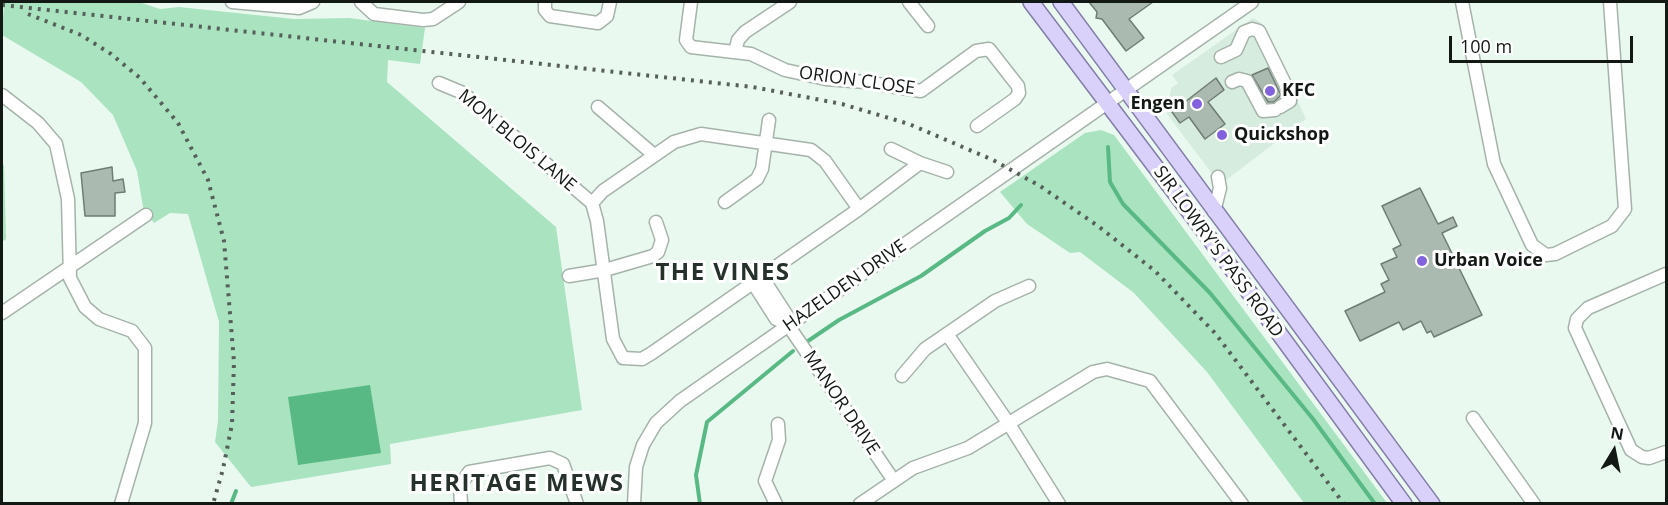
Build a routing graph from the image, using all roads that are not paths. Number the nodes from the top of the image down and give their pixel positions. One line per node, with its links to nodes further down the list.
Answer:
1 (232, 2): 14 (street)
2 (361, 2): 3 (street)
3 (459, 2)
4 (545, 2): 5 (street)
5 (610, 2)
6 (691, 2): 16 (street, ORION CLOSE)
7 (790, 2): 16 (street)
8 (1030, 2): 22 (main road, SIR LOWRY'S PASS ROAD)
9 (1061, 2): 20 (main road, SIR LOWRY'S PASS ROAD)
10 (1252, 2): 20 (street, HAZELDEN DRIVE)
11 (1461, 2): 12 (street)
12 (1610, 2)
13 (913, 3): 15 (street)
14 (309, 4)
15 (928, 26)
16 (735, 52): 25 (street, ORION CLOSE)
17 (1221, 57): 18 (street)
18 (1232, 82)
19 (439, 83): 33 (street, MON BLOIS LANE)
20 (1126, 90): 22 (street, HAZELDEN DRIVE); 35 (main road, SIR LOWRY'S PASS ROAD)
21 (2, 95): 38 (street)
22 (1107, 103): 47 (street, HAZELDEN DRIVE); 63 (main road, SIR LOWRY'S PASS ROAD)
23 (598, 107): 28 (street)
24 (769, 120): 26 (street)
25 (977, 126)
26 (766, 144): 28 (street); 32 (street); 34 (street)
27 (891, 149): 29 (street)
28 (654, 155): 33 (street)
29 (920, 163): 30 (street); 34 (street)
30 (947, 172)
31 (1218, 177): 35 (street)
32 (725, 202)
33 (592, 203): 39 (street)
34 (859, 209): 42 (street)
35 (1214, 212): 64 (main road, SIR LOWRY'S PASS ROAD)
36 (146, 215): 38 (street)
37 (656, 222): 39 (street)
38 (70, 267): 45 (street); 55 (street)
39 (604, 270): 41 (street); 42 (street)
40 (1666, 274): 53 (street)
41 (569, 276)
42 (758, 280): 47 (street, MANOR DRIVE)
43 (1029, 286): 48 (street)
44 (2, 298): 45 (street)
45 (14, 304): 46 (street)
46 (2, 313)
47 (788, 325): 54 (street, MANOR DRIVE); 58 (street, HAZELDEN DRIVE)
48 (947, 334): 49 (street); 52 (street)
49 (902, 376)
50 (1473, 418): 65 (street)
51 (778, 424): 59 (street)
52 (1009, 424): 54 (street); 61 (street); 62 (street)
53 (1666, 452)
54 (894, 481): 60 (street)
55 (121, 504)
56 (461, 504): 57 (street)
57 (577, 504)
58 (634, 504)
59 (776, 504)
60 (860, 504)
61 (1059, 504)
62 (1242, 504)
63 (1404, 504)
64 (1432, 504)
65 (1533, 504)

